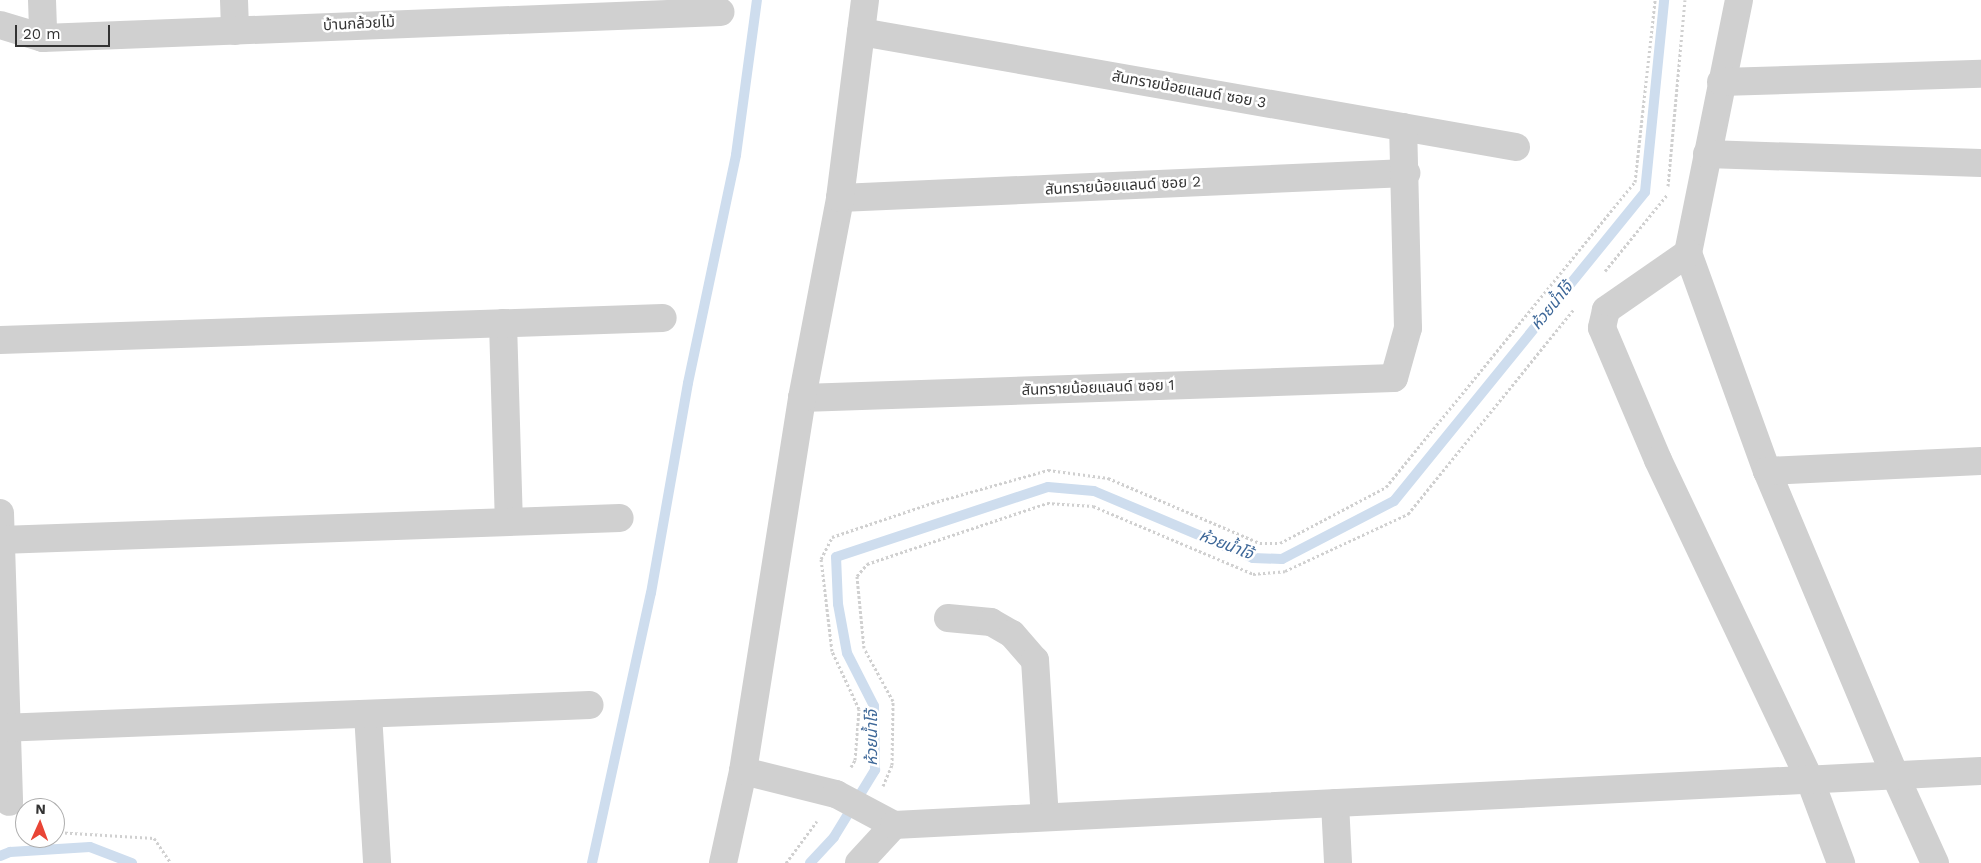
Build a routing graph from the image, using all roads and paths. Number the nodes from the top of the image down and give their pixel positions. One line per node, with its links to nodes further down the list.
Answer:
1 (42, 0): 13 (street)
2 (234, 0): 11 (street)
3 (865, 0): 12 (street)
4 (1654, 0): 42 (path)
5 (1685, 0): 23 (path)
6 (1739, 0): 15 (street)
7 (609, 8): 8 (street, บ้านกล้วยไม้); 9 (street, บ้านกล้วยไม้)
8 (415, 11): 11 (street, บ้านกล้วยไม้)
9 (720, 12)
10 (0, 25): 13 (street, บ้านกล้วยไม้)
11 (235, 31): 13 (street, บ้านกล้วยไม้)
12 (861, 32): 16 (street, สันทรายน้อยแลนด์ ซอย 3); 21 (street)
13 (44, 38)
14 (1981, 74): 15 (street)
15 (1721, 82): 18 (street)
16 (1403, 127): 17 (street, สันทรายน้อยแลนด์ ซอย 3); 20 (street)
17 (1516, 146)
18 (1707, 154): 19 (street); 22 (street)
19 (1981, 163)
20 (1406, 173): 21 (street, สันทรายน้อยแลนด์ ซอย 2); 28 (street, สันทรายน้อยแลนด์ ซอย 1)
21 (840, 198): 28 (street)
22 (1688, 253): 30 (street); 41 (street)
23 (1600, 278)
24 (1581, 301): 46 (path)
25 (663, 318): 26 (street)
26 (503, 323): 27 (street); 32 (street)
27 (0, 340)
28 (802, 398): 38 (street)
29 (1981, 461): 30 (street)
30 (1767, 471): 40 (street)
31 (620, 518): 32 (street)
32 (509, 522): 33 (street)
33 (0, 531): 37 (street)
34 (948, 618): 45 (street)
35 (590, 705): 36 (street)
36 (368, 714): 37 (street); 49 (street)
37 (3, 728): 43 (street)
38 (743, 770): 42 (street); 50 (street)
39 (1981, 771): 40 (street)
40 (1895, 776): 41 (street); 55 (street)
41 (1810, 780): 44 (street); 54 (street)
42 (836, 794): 46 (street); 51 (path)
43 (9, 802)
44 (1335, 803): 45 (street); 53 (street)
45 (1044, 817): 46 (street)
46 (882, 819): 52 (street)
47 (65, 833): 48 (path)
48 (171, 863)
49 (377, 863)
50 (723, 863)
51 (786, 863)
52 (858, 863)
53 (1338, 863)
54 (1841, 863)
55 (1936, 863)

